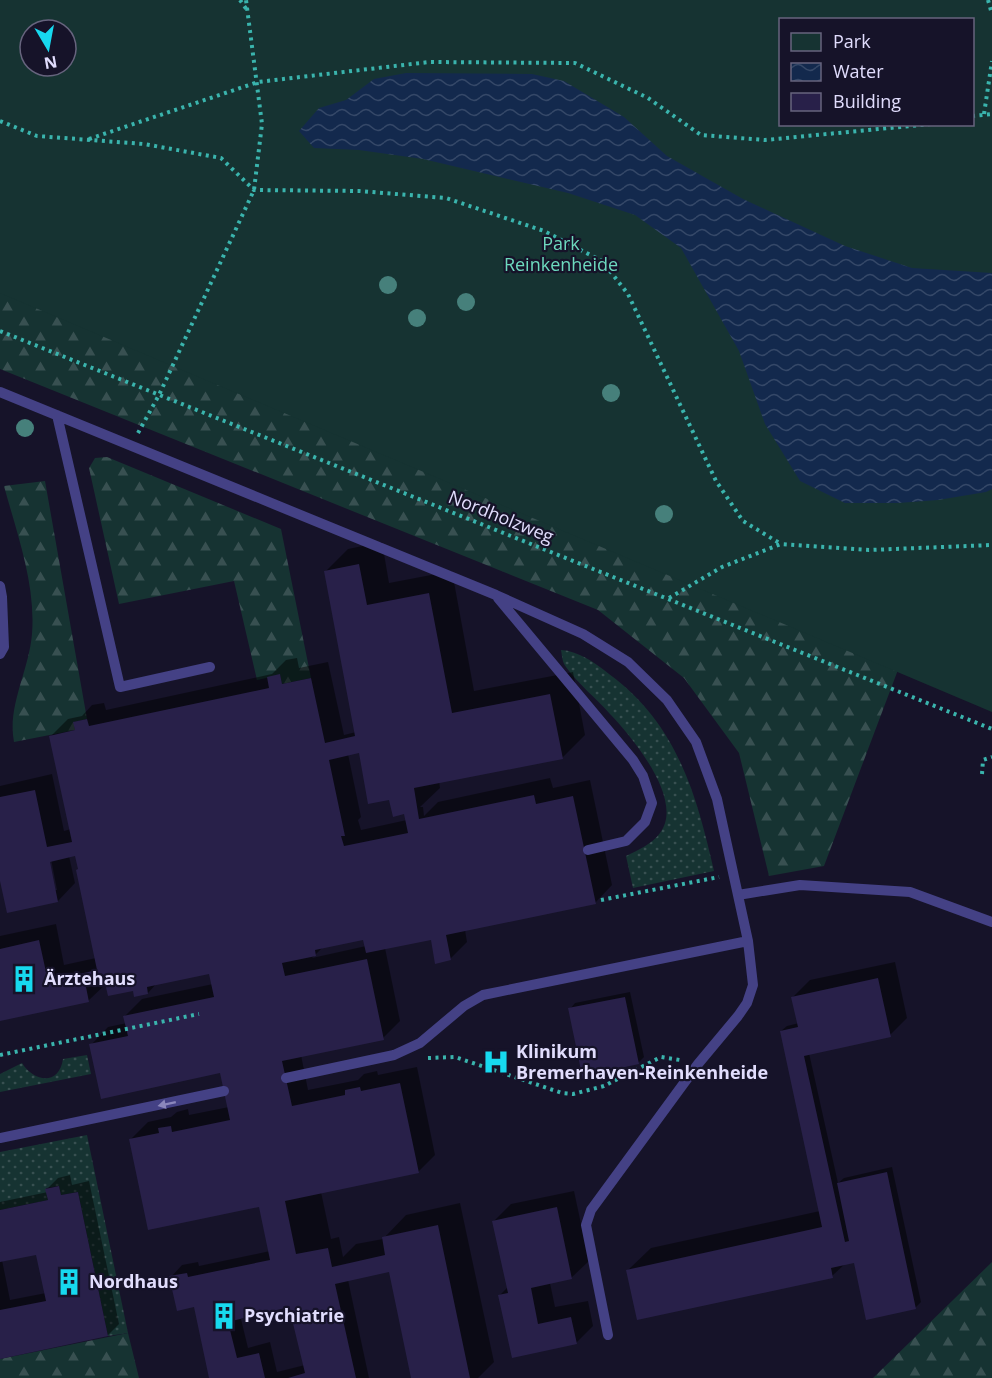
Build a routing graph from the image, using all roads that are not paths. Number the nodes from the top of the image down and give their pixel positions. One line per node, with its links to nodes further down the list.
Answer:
1 (0, 392): 2 (lane)
2 (57, 415): 4 (lane); 6 (lane)
3 (0, 586): 5 (lane)
4 (496, 595): 7 (lane); 8 (lane)
5 (0, 654)
6 (210, 667)
7 (588, 850)
8 (738, 895): 9 (lane); 10 (lane)
9 (992, 922)
10 (748, 941): 11 (lane); 14 (lane)
11 (286, 1078)
12 (224, 1091): 13 (lane, one-way to 13)
13 (0, 1138)
14 (608, 1335)

